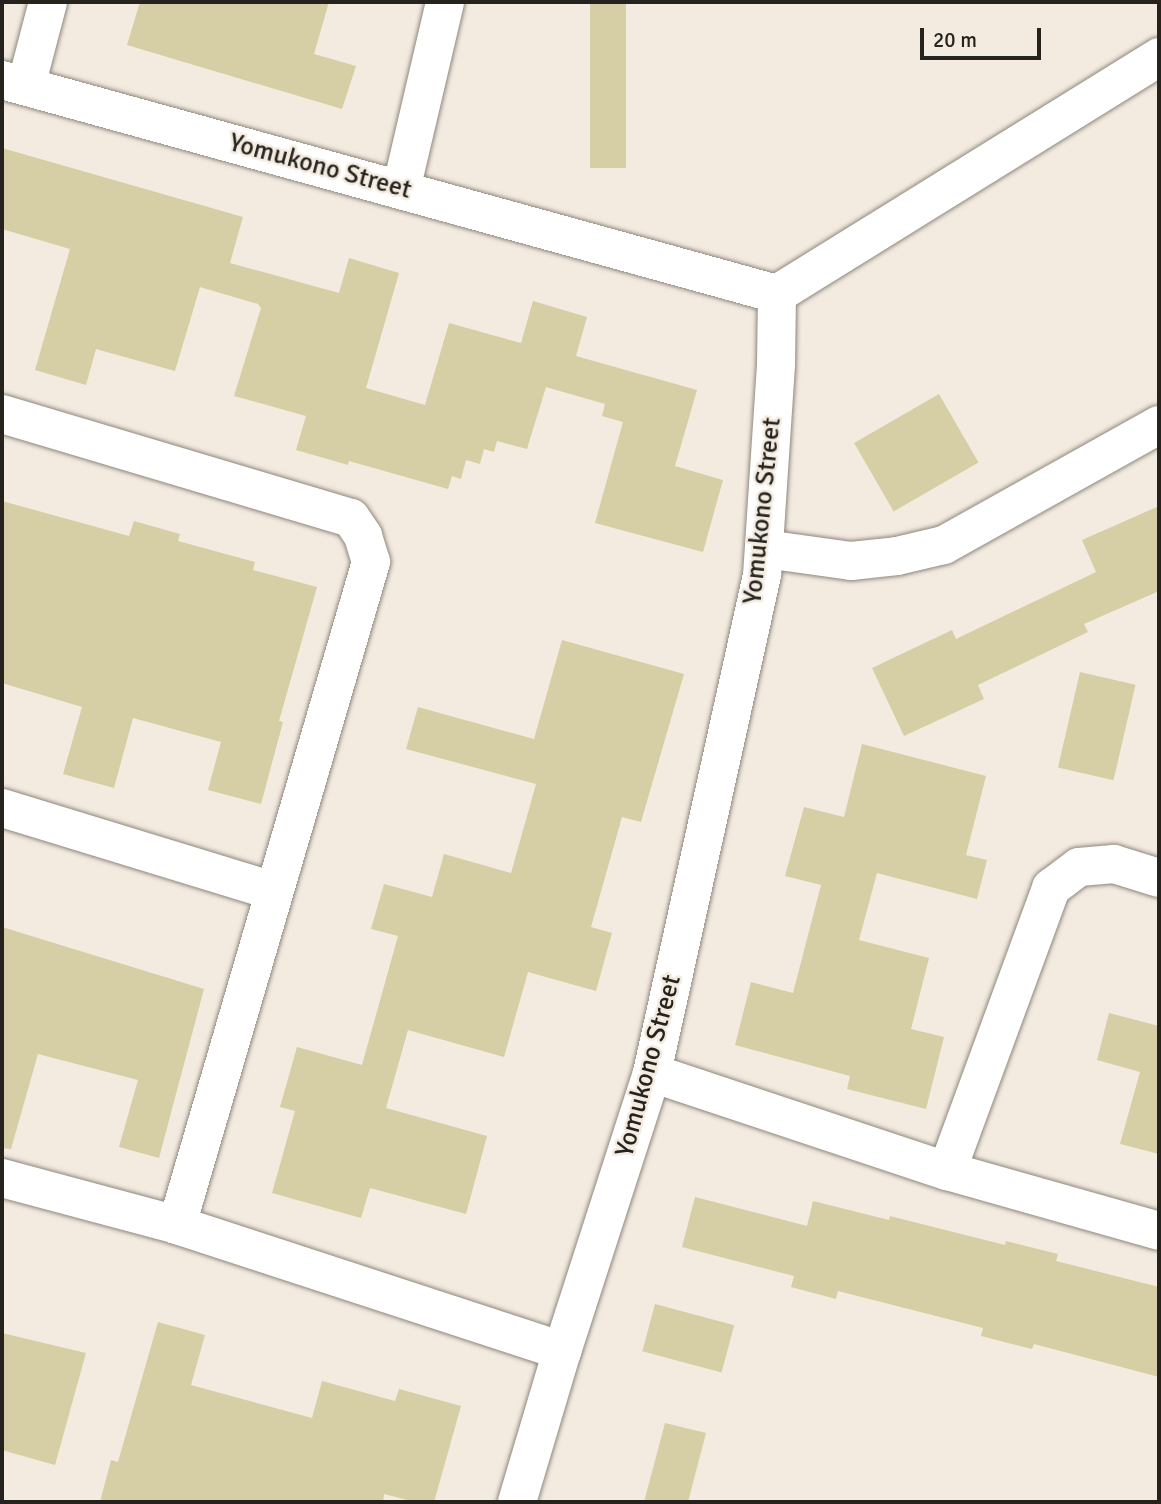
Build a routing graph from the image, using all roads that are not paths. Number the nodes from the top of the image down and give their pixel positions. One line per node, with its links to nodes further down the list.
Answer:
1 (48, 2): 4 (street)
2 (445, 2): 5 (street)
3 (1159, 57): 6 (street)
4 (14, 83): 5 (street, Yomukono Street)
5 (401, 190): 6 (street, Yomukono Street)
6 (777, 293): 9 (street, Yomukono Street)
7 (2, 414): 12 (street)
8 (1159, 425): 9 (street)
9 (765, 549): 13 (street, Yomukono Street)
10 (2, 808): 12 (street)
11 (1159, 878): 14 (street)
12 (274, 891): 16 (street)
13 (652, 1073): 14 (street); 18 (street, Yomukono Street)
14 (947, 1171): 17 (street)
15 (2, 1178): 16 (street)
16 (177, 1225): 18 (street)
17 (1159, 1231)
18 (562, 1351): 19 (street, Yomukono Street)
19 (517, 1502)

